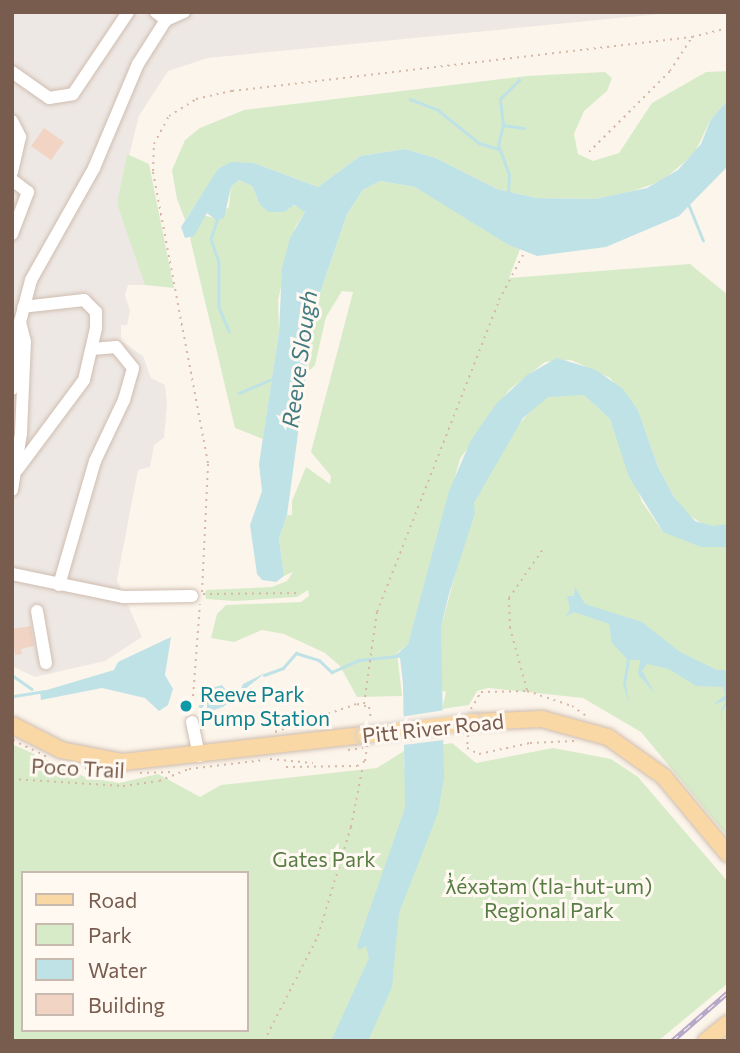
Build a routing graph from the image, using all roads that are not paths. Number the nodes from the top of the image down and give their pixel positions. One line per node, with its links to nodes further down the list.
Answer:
1 (128, 12): 4 (lane)
2 (184, 12): 3 (lane)
3 (164, 15): 9 (lane)
4 (12, 72)
5 (12, 121): 6 (lane)
6 (12, 172)
7 (12, 180): 8 (lane)
8 (12, 234)
9 (23, 307): 10 (lane); 11 (lane)
10 (15, 322): 12 (lane); 13 (lane)
11 (95, 349): 13 (lane); 16 (lane)
12 (12, 389)
13 (17, 470): 14 (lane)
14 (12, 490)
15 (12, 574): 16 (lane)
16 (59, 585): 17 (lane)
17 (197, 595)
18 (37, 611): 19 (lane)
19 (46, 663)
20 (191, 722): 22 (lane)
21 (12, 725): 22 (main road, Pitt River Road)
22 (199, 755): 23 (main road, Pitt River Road, bridge)
23 (728, 855)
24 (728, 1023): 26 (main road)
25 (728, 1034): 27 (main road)
26 (706, 1041)
27 (720, 1041)

